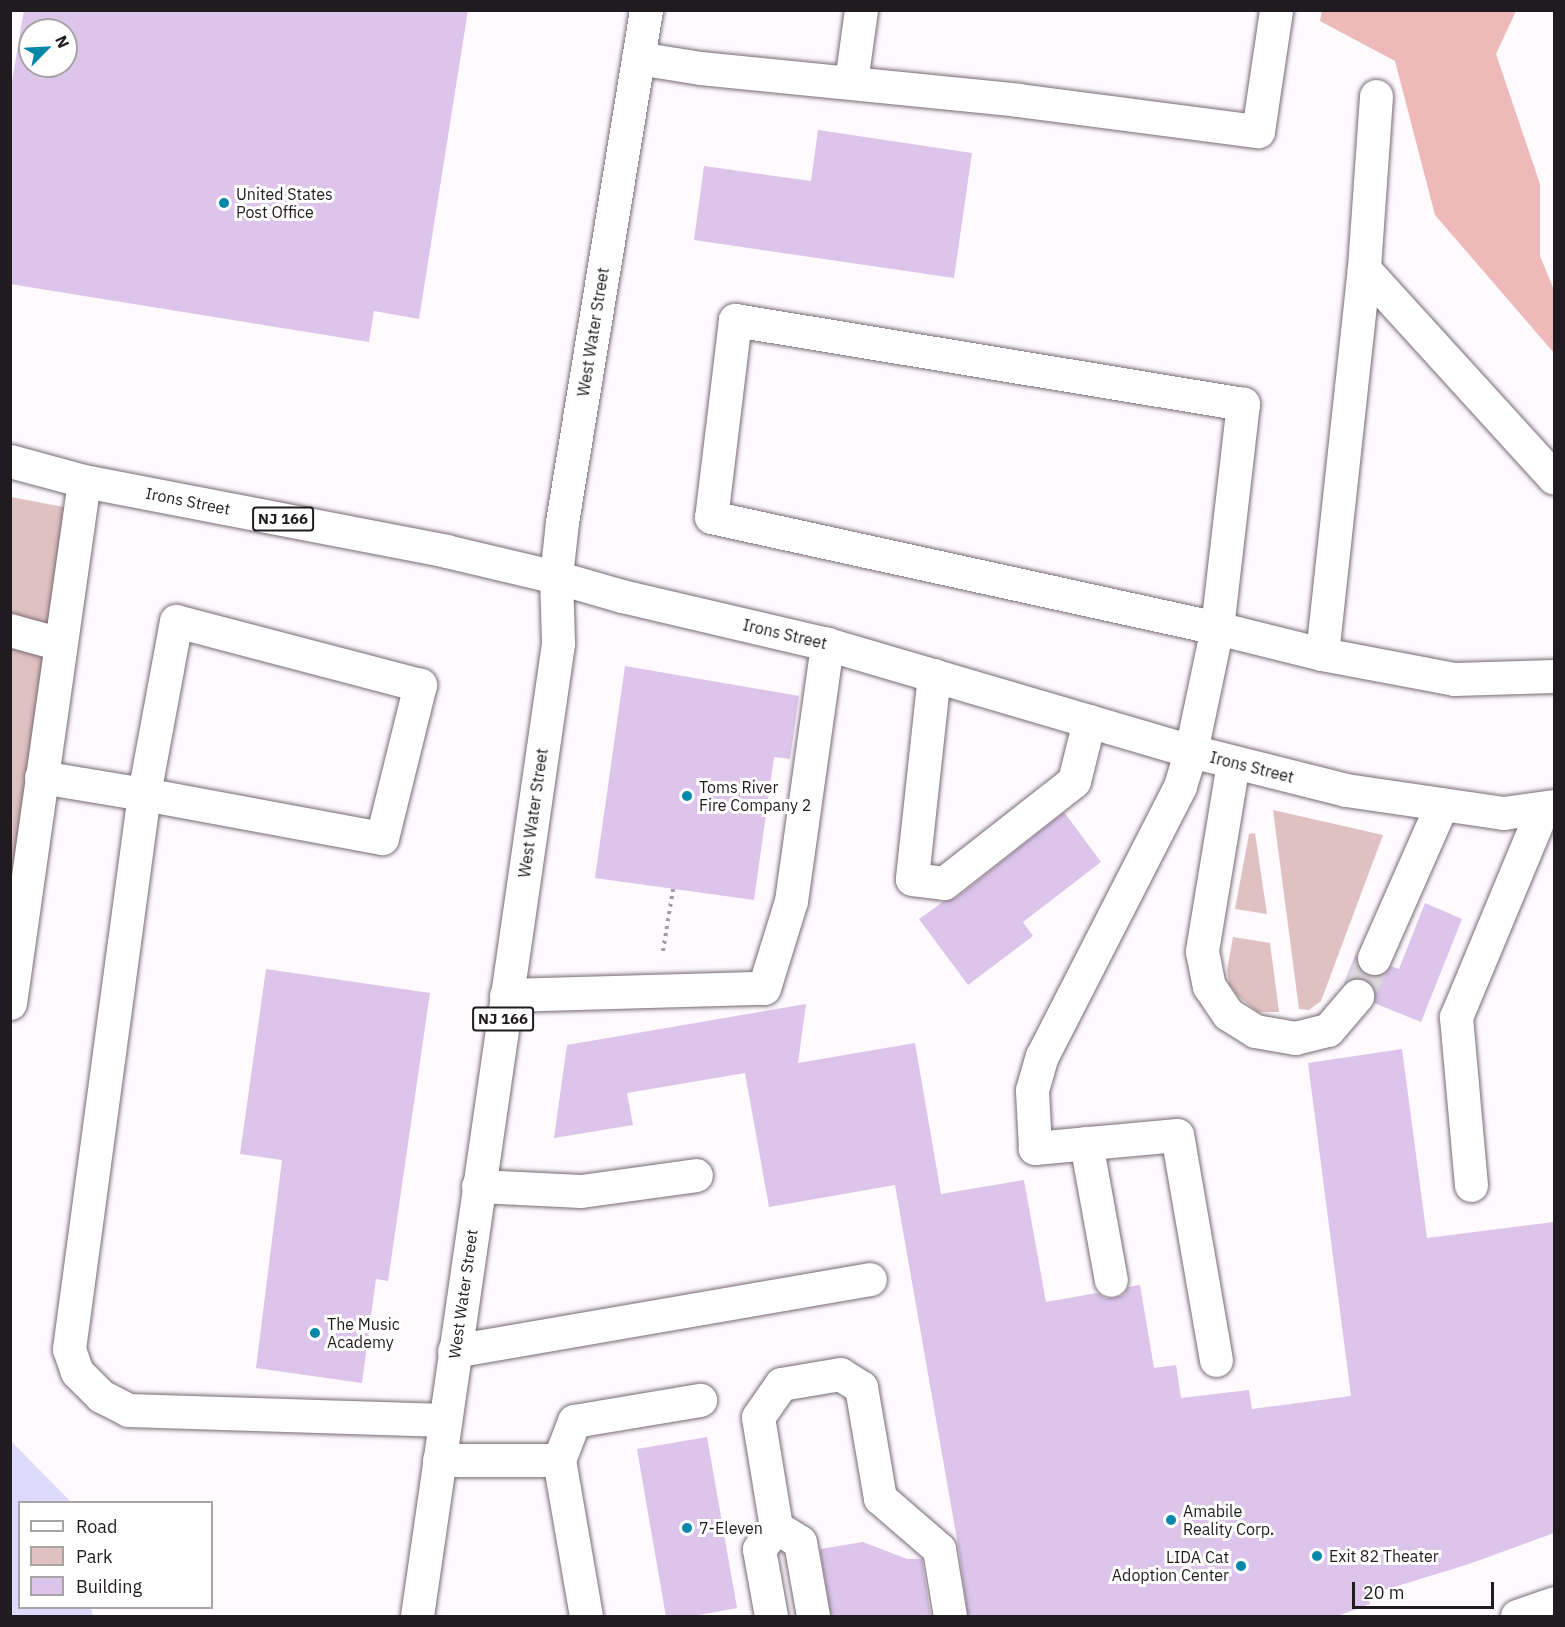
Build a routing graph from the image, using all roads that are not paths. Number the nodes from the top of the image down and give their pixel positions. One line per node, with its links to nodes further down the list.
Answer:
1 (646, 10): 4 (main road, West Water Street)
2 (861, 10): 5 (main road)
3 (1276, 10): 5 (main road)
4 (638, 58): 5 (main road); 11 (main road, West Water Street)
5 (851, 82)
6 (1376, 96): 7 (main road)
7 (1364, 269): 9 (main road); 16 (main road)
8 (10, 461): 10 (main road, Irons Street / NJ 166)
9 (1554, 478)
10 (84, 481): 11 (main road, Irons Street / NJ 166); 14 (main road)
11 (556, 577): 15 (main road, Irons Street); 27 (main road, West Water Street / NJ 166)
12 (1217, 628): 12 (main road); 16 (main road); 20 (main road)
13 (10, 630): 14 (main road)
14 (60, 644): 22 (main road)
15 (828, 644): 17 (main road, Irons Street); 27 (main road)
16 (1322, 654): 18 (main road)
17 (933, 675): 19 (main road, Irons Street); 19 (main road)
18 (1554, 676)
19 (1089, 721): 20 (main road, Irons Street)
20 (1191, 751): 21 (main road, Irons Street); 30 (main road)
21 (1233, 763): 24 (main road, Irons Street); 28 (main road)
22 (41, 777): 23 (main road); 29 (main road)
23 (144, 794): 23 (main road); 39 (main road)
24 (1442, 804): 25 (main road, Irons Street); 26 (main road)
25 (1548, 807): 32 (main road)
26 (1374, 958)
27 (506, 995): 33 (main road, West Water Street / NJ 166)
28 (1357, 996)
29 (10, 1004)
30 (1086, 1143): 35 (main road); 37 (main road)
31 (696, 1175): 33 (main road)
32 (1470, 1185)
33 (478, 1186): 36 (main road, West Water Street / NJ 166)
34 (870, 1279): 36 (main road)
35 (1111, 1280)
36 (454, 1351): 39 (main road, West Water Street / NJ 166)
37 (1216, 1360)
38 (699, 1400): 41 (main road)
39 (444, 1420): 40 (main road, West Water Street / NJ 166)
40 (439, 1460): 41 (main road); 43 (main road, West Water Street / NJ 166)
41 (559, 1460): 47 (main road)
42 (776, 1527): 48 (main road); 49 (main road); 50 (main road); 51 (main road)
43 (428, 1530): 45 (main road, West Water Street / NJ 166); 46 (main road)
44 (1554, 1603): 52 (main road)
45 (417, 1617)
46 (433, 1617)
47 (586, 1617)
48 (771, 1617)
49 (792, 1617)
50 (813, 1617)
51 (950, 1617)
52 (1517, 1617)

